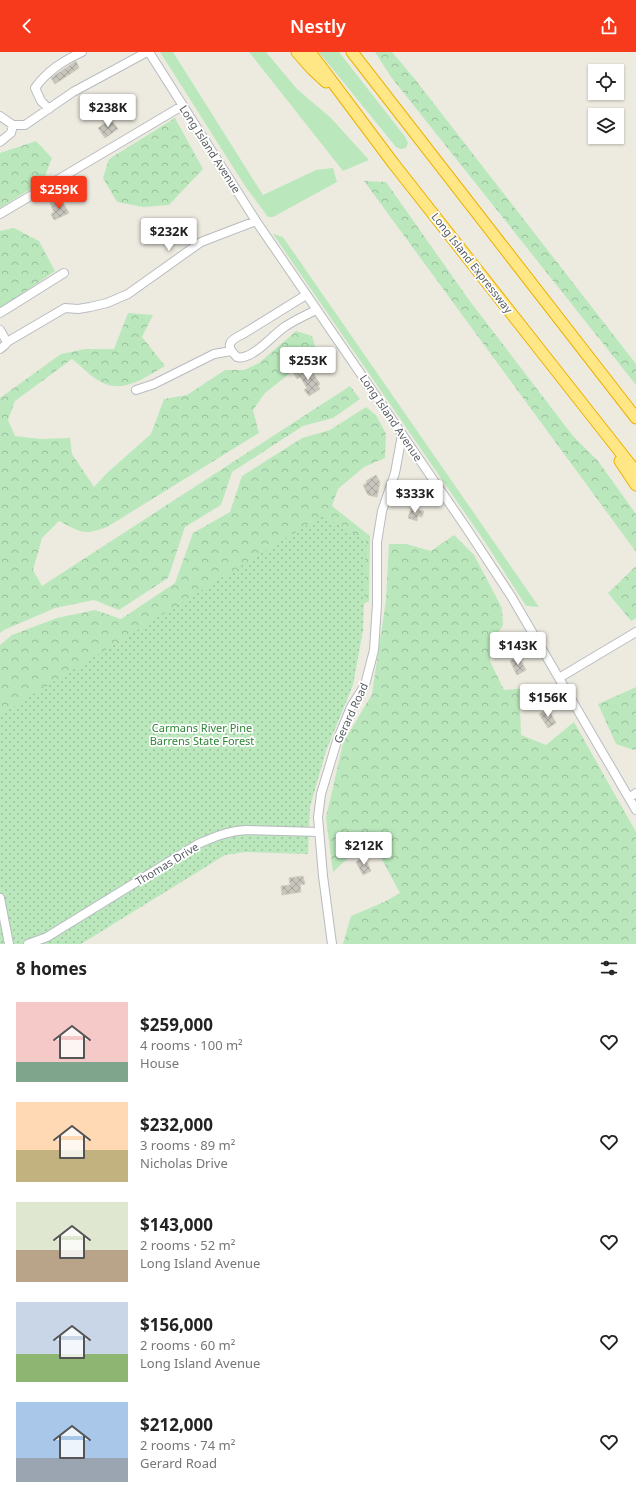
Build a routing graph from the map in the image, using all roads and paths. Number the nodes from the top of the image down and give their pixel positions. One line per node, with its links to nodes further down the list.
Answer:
1 (82, 52): 9 (street)
2 (148, 52): 8 (street, Long Island Avenue); 9 (street)
3 (297, 52): 7 (highway)
4 (310, 52): 7 (highway, Long Island Expressway)
5 (352, 52): 13 (highway)
6 (362, 52): 13 (highway)
7 (349, 102): 25 (highway, Long Island Expressway)
8 (182, 106): 14 (street); 15 (street, Long Island Avenue)
9 (49, 109): 11 (street)
10 (0, 116): 11 (street)
11 (13, 125): 12 (street)
12 (0, 142)
13 (422, 142): 26 (highway)
14 (0, 214)
15 (256, 221): 17 (street, Long Island Avenue); 21 (street)
16 (64, 273): 19 (street)
17 (306, 295): 18 (street, Long Island Avenue); 23 (street)
18 (316, 310): 23 (street); 27 (street, Long Island Avenue)
19 (0, 313)
20 (0, 330): 21 (street)
21 (7, 342): 22 (street)
22 (0, 348)
23 (231, 351): 24 (street)
24 (136, 390)
25 (593, 416): 28 (highway, Long Island Expressway); 29 (highway)
26 (636, 418)
27 (402, 435): 31 (street, Long Island Avenue); 34 (street, Gerard Road)
28 (636, 472)
29 (636, 485)
30 (636, 632): 31 (street)
31 (559, 678): 32 (street, Long Island Avenue)
32 (633, 795): 33 (street, Long Island Avenue)
33 (636, 810)
34 (319, 832): 37 (street, Thomas Drive); 38 (street, Gerard Road)
35 (0, 898): 36 (street)
36 (9, 944)
37 (28, 944)
38 (332, 944)

